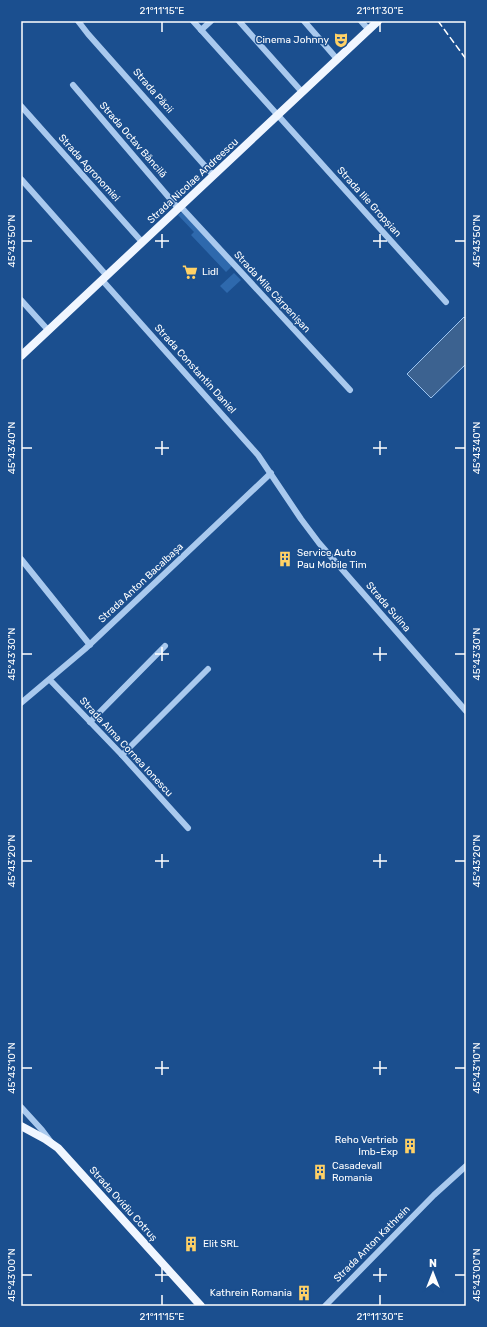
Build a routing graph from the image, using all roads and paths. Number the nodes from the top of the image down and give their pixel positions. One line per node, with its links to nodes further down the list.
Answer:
1 (78, 21): 15 (street, Strada Păcii)
2 (193, 21): 8 (street, Strada Ilie Gropșian)
3 (211, 21): 8 (street)
4 (239, 21): 12 (street)
5 (304, 21): 10 (street)
6 (361, 21): 9 (street)
7 (378, 21): 9 (main road, Strada Nicolae Andreescu)
8 (202, 30): 14 (street, Strada Ilie Gropșian)
9 (369, 30): 10 (main road, Strada Nicolae Andreescu)
10 (337, 59): 12 (main road, Strada Nicolae Andreescu)
11 (73, 85): 17 (street, Strada Octav Băncilă)
12 (302, 92): 14 (main road, Strada Nicolae Andreescu)
13 (21, 106): 18 (street, Strada Agronomiei)
14 (277, 116): 15 (main road, Strada Nicolae Andreescu); 21 (street, Strada Ilie Gropșian)
15 (213, 175): 17 (main road, Strada Nicolae Andreescu)
16 (21, 179): 19 (street, Strada Constantin Daniel)
17 (179, 207): 18 (main road, Strada Nicolae Andreescu); 24 (street, Strada Mile Cărpenișan)
18 (142, 242): 19 (main road, Strada Nicolae Andreescu)
19 (105, 278): 22 (main road, Strada Nicolae Andreescu); 25 (street, Strada Constantin Daniel)
20 (21, 300): 22 (street)
21 (446, 302)
22 (48, 330): 23 (main road, Strada Nicolae Andreescu)
23 (21, 356)
24 (350, 390)
25 (271, 473): 27 (street, Strada Anton Bacalbașa); 32 (street, Strada Sulina)
26 (21, 559): 27 (street)
27 (90, 645): 30 (street, Strada Anton Bacalbașa)
28 (165, 646): 33 (street)
29 (208, 669): 34 (street)
30 (50, 680): 31 (street, Strada Anton Bacalbașa); 33 (street, Strada Alma Cornea Ionescu)
31 (21, 703)
32 (466, 711)
33 (90, 722): 34 (street, Strada Alma Cornea Ionescu)
34 (122, 755): 35 (street, Strada Alma Cornea Ionescu)
35 (188, 828)
36 (22, 1111): 38 (street)
37 (21, 1126): 38 (main road, Strada Ovidiu Cotruș)
38 (52, 1142): 40 (main road, Strada Ovidiu Cotruș)
39 (466, 1166): 41 (street, Strada Anton Kathrein)
40 (201, 1306)
41 (325, 1306)

